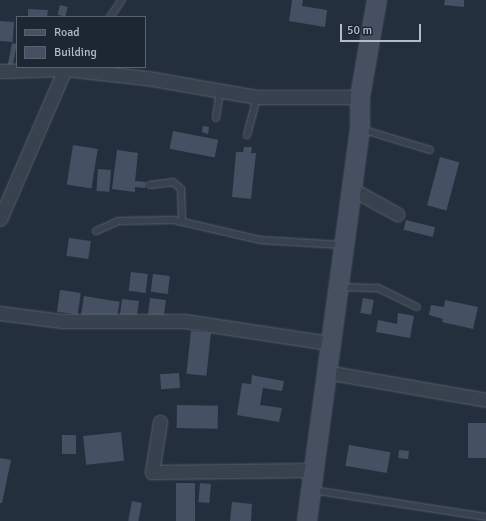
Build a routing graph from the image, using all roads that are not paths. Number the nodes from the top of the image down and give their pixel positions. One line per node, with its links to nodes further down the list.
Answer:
1 (122, 0): 3 (lane)
2 (377, 0): 9 (main road)
3 (111, 16)
4 (65, 70): 5 (street); 6 (street); 17 (street)
5 (105, 70): 7 (street)
6 (0, 71)
7 (220, 91): 8 (street); 10 (lane)
8 (257, 97): 9 (street); 12 (lane)
9 (360, 97): 11 (main road)
10 (216, 118)
11 (360, 129): 13 (lane); 15 (main road)
12 (247, 135)
13 (430, 150)
14 (150, 185): 18 (lane)
15 (350, 188): 16 (street); 20 (main road)
16 (397, 214)
17 (0, 219)
18 (182, 222): 19 (lane); 20 (lane)
19 (96, 231)
20 (342, 245): 21 (main road)
21 (337, 287): 22 (lane); 24 (main road)
22 (417, 307)
23 (0, 313): 24 (street)
24 (330, 343): 25 (main road)
25 (326, 372): 26 (street); 28 (main road)
26 (486, 400)
27 (160, 422): 28 (street)
28 (313, 470): 29 (main road)
29 (311, 490): 30 (lane); 31 (main road)
30 (486, 517)
31 (307, 521)

